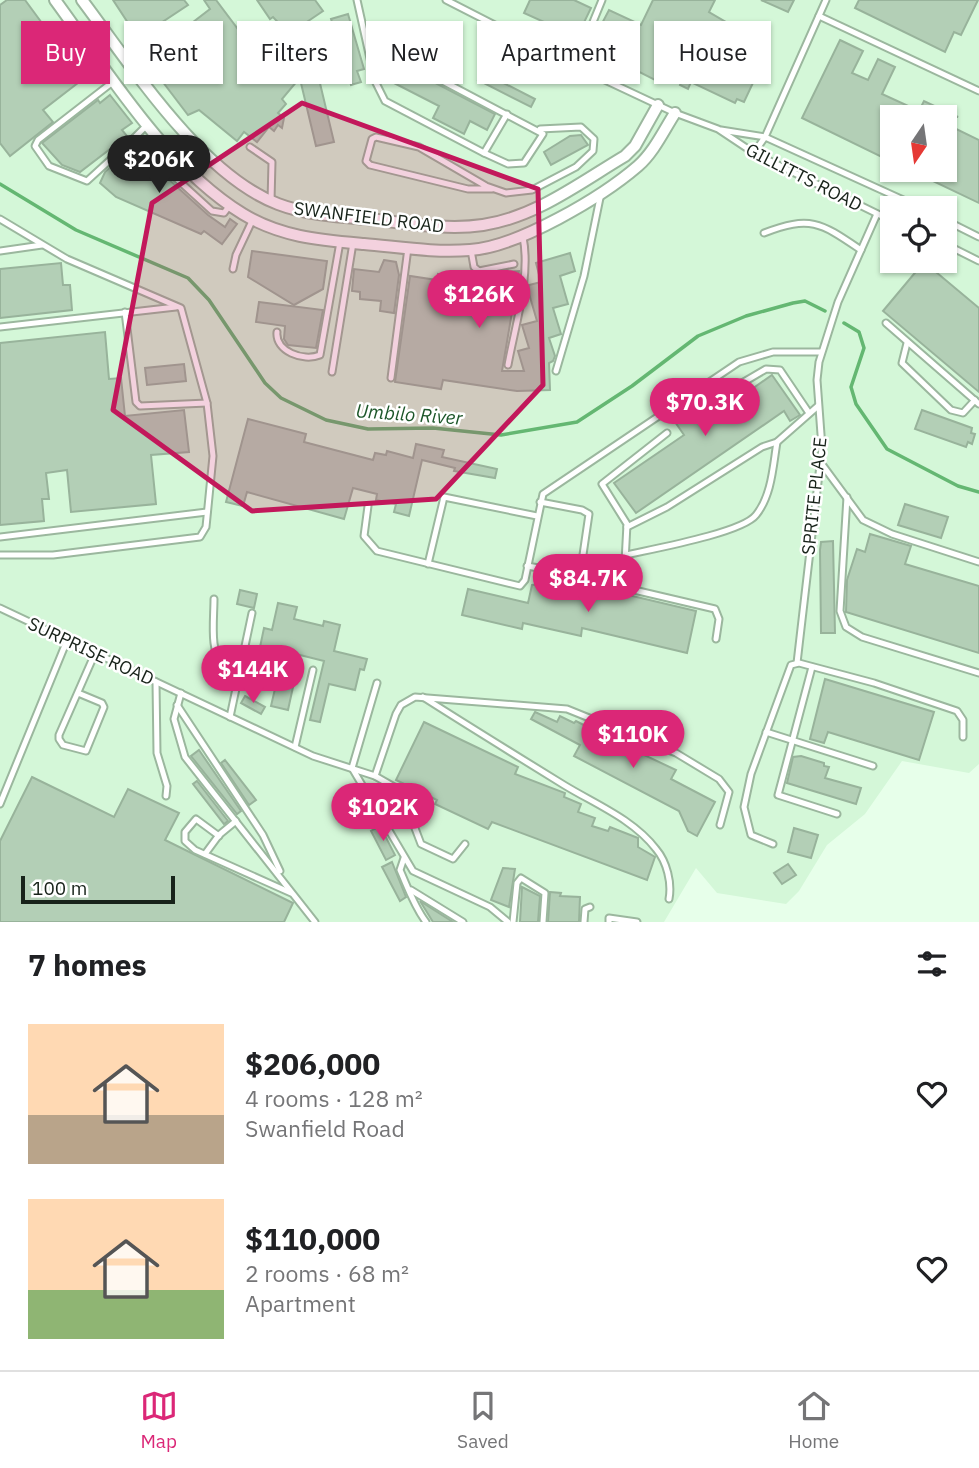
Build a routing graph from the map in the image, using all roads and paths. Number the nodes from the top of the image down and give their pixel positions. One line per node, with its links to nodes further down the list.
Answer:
1 (55, 0): 8 (street, SWANFIELD ROAD)
2 (82, 0): 12 (street, SWANFIELD ROAD)
3 (357, 0): 11 (lane)
4 (446, 0): 9 (lane, GILLITTS ROAD)
5 (602, 0): 10 (lane)
6 (826, 0): 7 (lane)
7 (819, 16): 19 (lane); 26 (lane)
8 (71, 21)
9 (487, 21)
10 (593, 21)
11 (366, 37)
12 (123, 54): 13 (street); 35 (street, SWANFIELD ROAD)
13 (110, 65)
14 (110, 75): 15 (street, SWANFIELD ROAD)
15 (114, 81): 23 (street, SWANFIELD ROAD); 27 (lane)
16 (377, 84): 29 (lane)
17 (449, 84): 22 (lane)
18 (613, 84): 20 (lane, GILLITTS ROAD)
19 (979, 90)
20 (658, 105): 21 (lane, GILLITTS ROAD); 33 (street, SWANFIELD ROAD)
21 (675, 113): 25 (lane, GILLITTS ROAD); 32 (street, SWANFIELD ROAD)
22 (507, 114): 24 (lane); 29 (lane)
23 (148, 124): 27 (lane); 36 (street, SWANFIELD ROAD)
24 (540, 129): 29 (lane); 31 (lane)
25 (718, 129): 26 (lane, GILLITTS ROAD); 30 (lane, GILLITTS ROAD)
26 (765, 137): 30 (lane); 34 (lane, GILLITTS ROAD)
27 (133, 139): 36 (lane)
28 (250, 148): 35 (lane)
29 (484, 153)
30 (754, 153): 38 (lane, GILLITTS ROAD)
31 (492, 188): 31 (lane)
32 (602, 190): 37 (street, SWANFIELD ROAD); 67 (lane)
33 (563, 193): 37 (street); 42 (street, SWANFIELD ROAD)
34 (895, 196)
35 (271, 201): 42 (street, SWANFIELD ROAD)
36 (230, 205): 41 (street, SWANFIELD ROAD)
37 (573, 209): 45 (street, SWANFIELD ROAD)
38 (877, 214): 39 (lane, GILLITTS ROAD); 53 (lane, SPRITE PLACE)
39 (880, 215)
40 (0, 219): 49 (lane)
41 (253, 219): 47 (street, SWANFIELD ROAD); 58 (lane)
42 (481, 225): 51 (street)
43 (957, 226): 46 (lane)
44 (764, 233): 53 (lane)
45 (523, 237): 51 (street, SWANFIELD ROAD); 66 (lane)
46 (979, 237)
47 (340, 242): 48 (street, SWANFIELD ROAD); 63 (lane)
48 (353, 243): 50 (street, SWANFIELD ROAD); 68 (lane)
49 (42, 245): 55 (lane); 59 (lane)
50 (408, 248): 52 (street, SWANFIELD ROAD); 69 (lane)
51 (485, 248): 52 (street, SWANFIELD ROAD)
52 (471, 250): 57 (lane)
53 (861, 250): 65 (lane, SPRITE PLACE)
54 (957, 250): 56 (lane)
55 (0, 251)
56 (979, 261)
57 (514, 264)
58 (233, 269)
59 (179, 306): 60 (lane); 72 (lane)
60 (125, 312): 62 (lane); 72 (lane)
61 (886, 323): 64 (lane)
62 (0, 327)
63 (277, 332)
64 (907, 342): 71 (lane); 71 (lane)
65 (821, 352): 73 (lane, SPRITE PLACE); 79 (lane)
66 (508, 365)
67 (556, 370)
68 (332, 372)
69 (391, 377)
70 (737, 386): 74 (lane)
71 (977, 402)
72 (207, 403): 81 (lane)
73 (818, 405): 74 (lane); 77 (lane, SPRITE PLACE)
74 (809, 413): 76 (lane)
75 (667, 433): 83 (lane)
76 (777, 442): 83 (lane); 86 (lane)
77 (821, 463): 78 (lane); 96 (lane, SPRITE PLACE)
78 (847, 497): 87 (lane); 100 (lane)
79 (540, 502): 82 (lane); 89 (lane)
80 (368, 506): 88 (lane)
81 (206, 512): 84 (lane); 85 (lane)
82 (537, 516): 88 (lane); 89 (lane)
83 (627, 527): 86 (lane)
84 (0, 537)
85 (0, 555)
86 (626, 555): 94 (lane)
87 (979, 562)
88 (428, 564): 89 (lane)
89 (527, 566)
90 (214, 599): 98 (lane)
91 (0, 608): 93 (lane, SURPRISE ROAD)
92 (252, 613): 98 (lane)
93 (68, 638): 95 (lane, SURPRISE ROAD); 116 (lane)
94 (716, 639)
95 (96, 651): 101 (lane, SURPRISE ROAD); 103 (lane)
96 (797, 663): 97 (lane); 108 (lane)
97 (812, 667): 109 (lane); 110 (lane)
98 (240, 670): 107 (lane)
99 (313, 670): 111 (lane)
100 (979, 673)
101 (156, 682): 104 (lane, SURPRISE ROAD); 115 (lane)
102 (377, 683): 113 (lane)
103 (78, 693): 103 (lane)
104 (181, 694): 106 (lane); 107 (lane, SURPRISE ROAD)
105 (421, 696): 114 (lane); 119 (lane); 128 (lane)
106 (177, 705): 118 (lane); 125 (lane)
107 (230, 717): 111 (lane, SURPRISE ROAD)
108 (766, 732): 110 (lane); 122 (lane)
109 (962, 737)
110 (792, 742): 112 (lane); 117 (lane)
111 (295, 747): 113 (lane, SURPRISE ROAD)
112 (873, 766)
113 (352, 768): 114 (lane, SURPRISE ROAD); 124 (lane)
114 (375, 776): 121 (lane, SURPRISE ROAD)
115 (166, 796)
116 (0, 804)
117 (837, 814)
118 (236, 821): 120 (lane); 125 (lane)
119 (720, 825)
120 (219, 836): 123 (lane); 123 (lane)
121 (465, 844)
122 (773, 844)
123 (205, 854): 127 (lane)
124 (404, 858): 126 (lane); 133 (lane)
125 (284, 881): 127 (lane)
126 (411, 890): 131 (lane); 132 (lane)
127 (294, 895): 130 (lane)
128 (669, 899)
129 (590, 907): 135 (lane)
130 (313, 922)
131 (426, 922)
132 (463, 922)
133 (510, 922): 134 (lane)
134 (542, 922)
135 (584, 922)
136 (609, 922): 137 (lane)
137 (637, 922)

